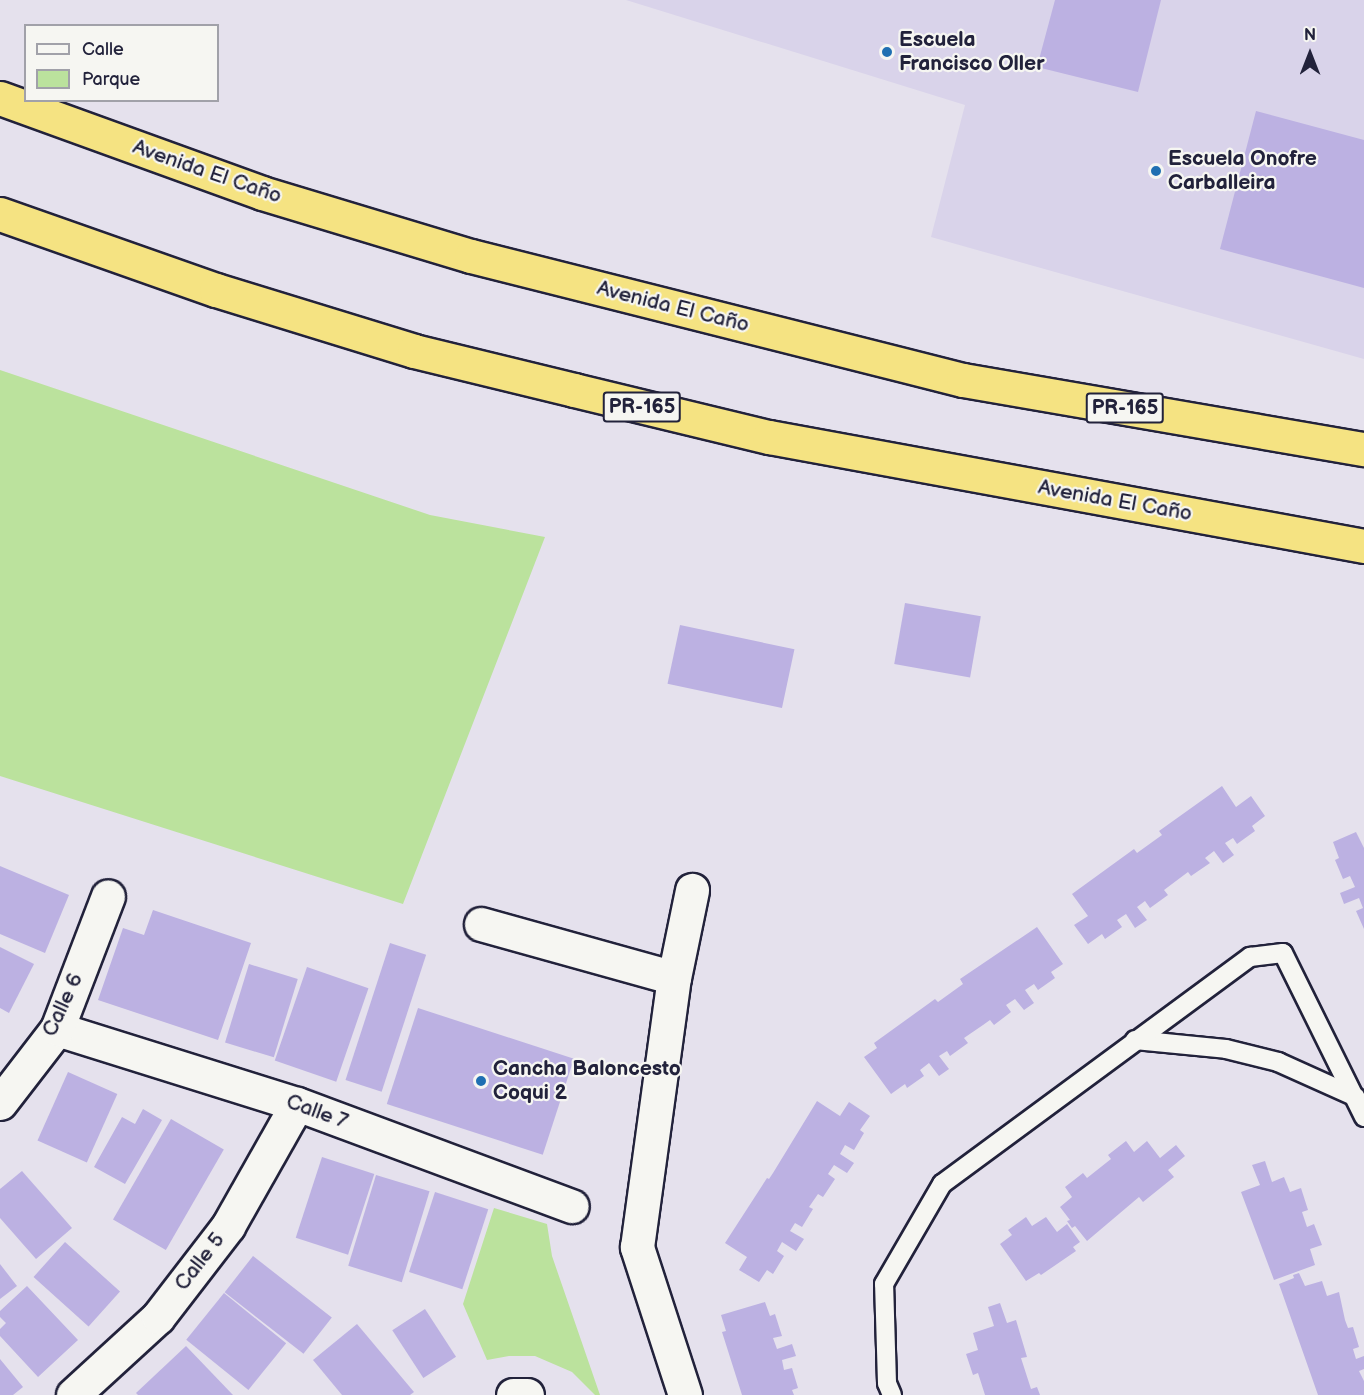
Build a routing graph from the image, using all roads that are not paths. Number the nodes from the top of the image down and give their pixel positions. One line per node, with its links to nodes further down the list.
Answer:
1 (0, 98): 3 (highway, Avenida El Caño / PR-165)
2 (0, 214): 4 (highway, Avenida El Caño / PR-165)
3 (1364, 449)
4 (1300, 535): 5 (highway, Avenida El Caño / PR-165); 6 (highway)
5 (1364, 546)
6 (1364, 558)
7 (692, 890): 10 (street)
8 (108, 896): 11 (street, Calle 6)
9 (481, 924): 10 (street)
10 (674, 978): 21 (street)
11 (57, 1029): 14 (street, Calle 6); 15 (street, Calle 7)
12 (1136, 1040): 13 (lane); 13 (lane); 22 (lane)
13 (1356, 1097): 16 (lane)
14 (0, 1103)
15 (297, 1104): 17 (street, Calle 7); 18 (street, Calle 5)
16 (1364, 1117)
17 (572, 1206)
18 (73, 1395)
19 (513, 1395): 20 (street)
20 (527, 1395)
21 (685, 1395)
22 (892, 1395)

